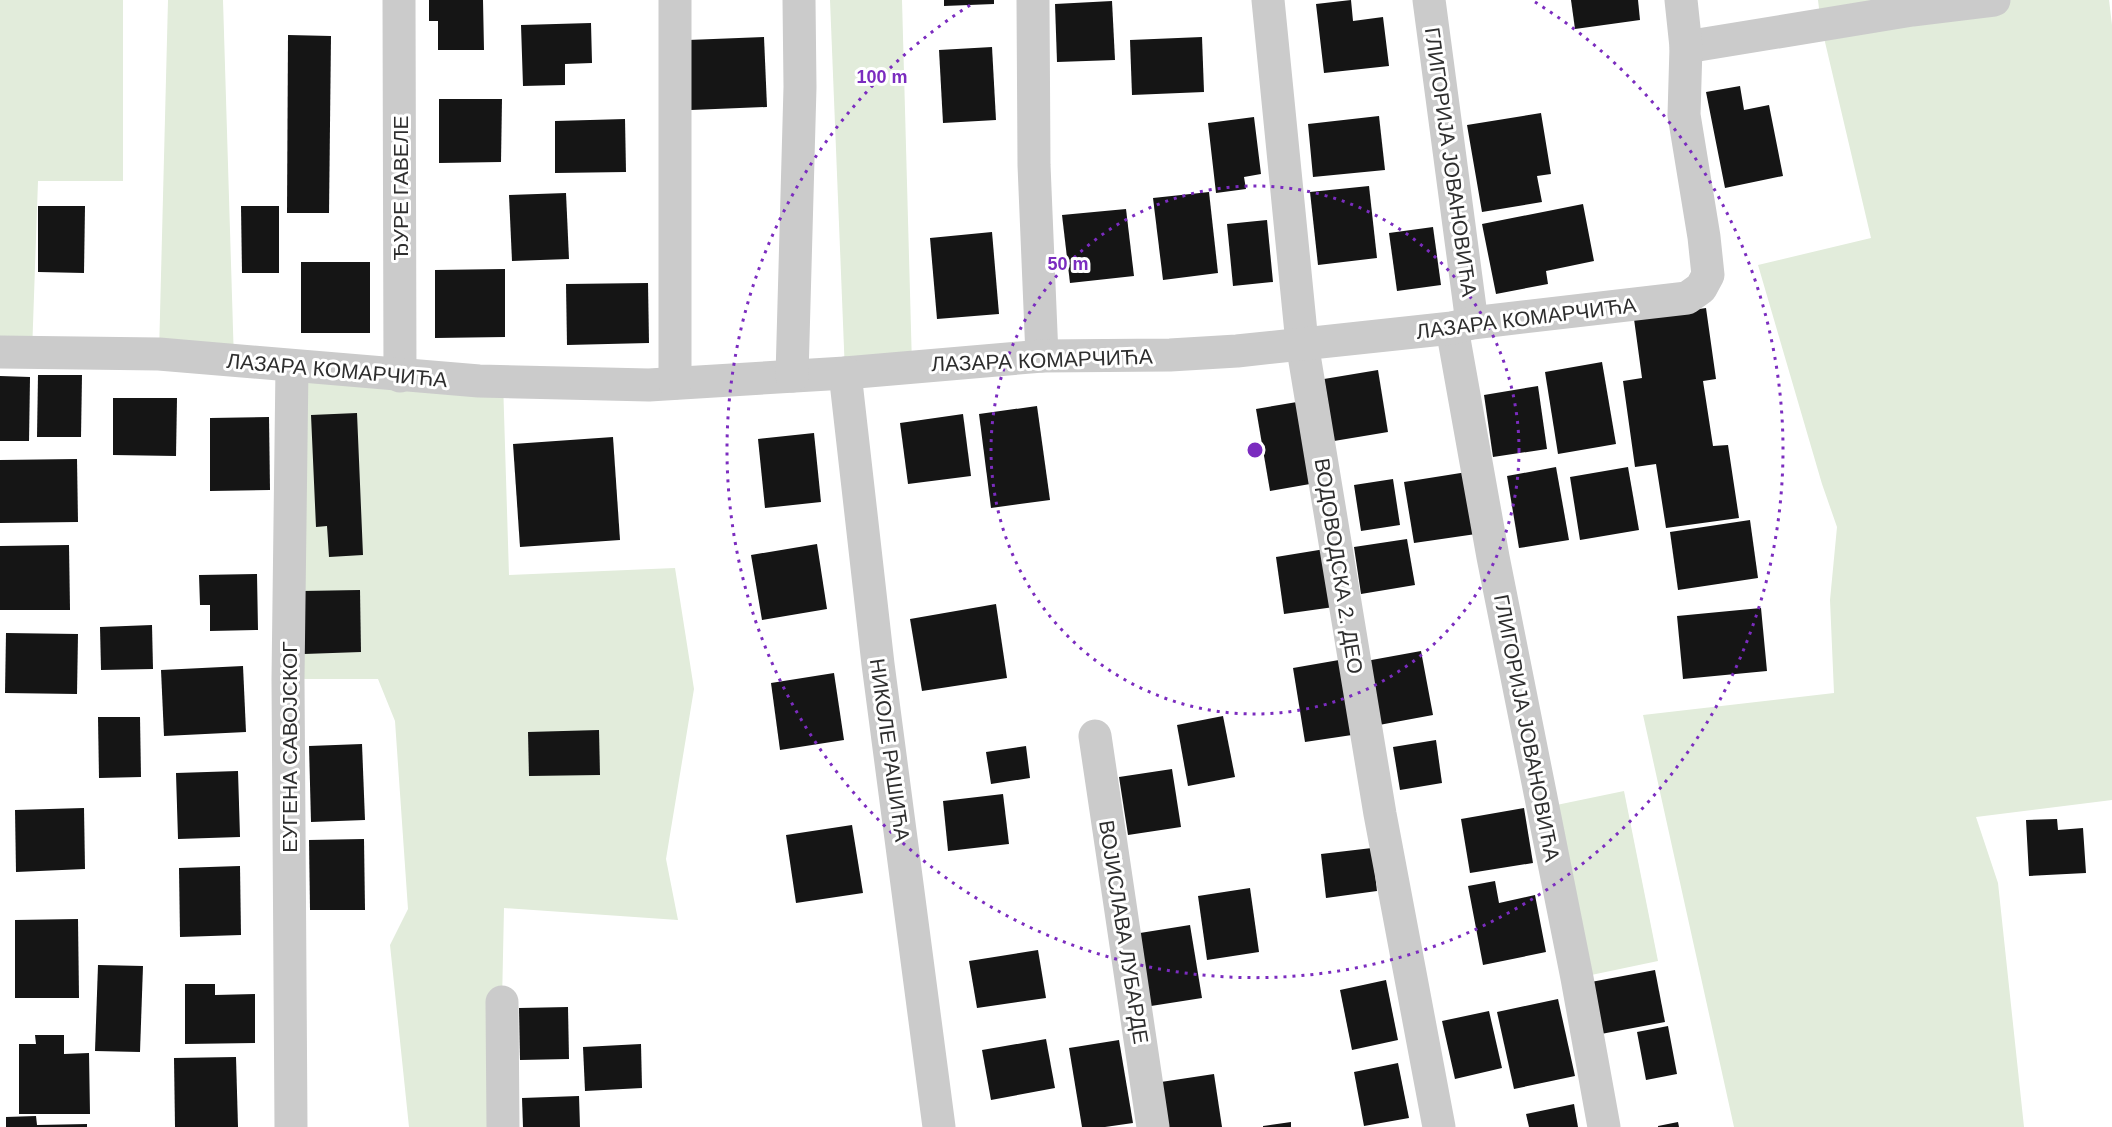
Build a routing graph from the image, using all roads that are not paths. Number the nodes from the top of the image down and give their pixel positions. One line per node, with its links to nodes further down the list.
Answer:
1 (399, 0): 17 (street, ЂУРЕ ГАВЕЛЕ)
2 (675, 0): 19 (street)
3 (799, 0): 18 (street)
4 (1033, 0): 14 (street)
5 (1268, 0): 12 (street, ВОДОВОДСКА 2. ДЕО)
6 (1429, 0): 11 (street, ГЛИГОРИЈА ЈОВАНОВИЋА)
7 (1681, 0): 10 (street, ЛАЗАРА КОМАРЧИЋА)
8 (1994, 0): 9 (street)
9 (1819, 12): 10 (street)
10 (1686, 47): 11 (street, ЛАЗАРА КОМАРЧИЋА)
11 (1462, 326): 12 (street, ЛАЗАРА КОМАРЧИЋА); 27 (street, ГЛИГОРИЈА ЈОВАНОВИЋА)
12 (1302, 343): 14 (street, ЛАЗАРА КОМАРЧИЋА); 26 (street, ВОДОВОДСКА 2. ДЕО)
13 (0, 352): 15 (street, ЛАЗАРА КОМАРЧИЋА)
14 (1042, 356): 16 (street, ЛАЗАРА КОМАРЧИЋА)
15 (292, 366): 17 (street, ЛАЗАРА КОМАРЧИЋА); 22 (street, ЕУГЕНА САВОЈСКОГ)
16 (844, 373): 18 (street, ЛАЗАРА КОМАРЧИЋА); 24 (street, НИКОЛЕ РАШИЋА)
17 (400, 376): 19 (street, ЛАЗАРА КОМАРЧИЋА)
18 (792, 376): 19 (street, ЛАЗАРА КОМАРЧИЋА)
19 (675, 383)
20 (1095, 736): 25 (street, ВОЈИСЛАВА ЛУБАРДЕ)
21 (502, 1002): 23 (street)
22 (291, 1127)
23 (503, 1127)
24 (939, 1127)
25 (1153, 1127)
26 (1439, 1127)
27 (1604, 1127)

